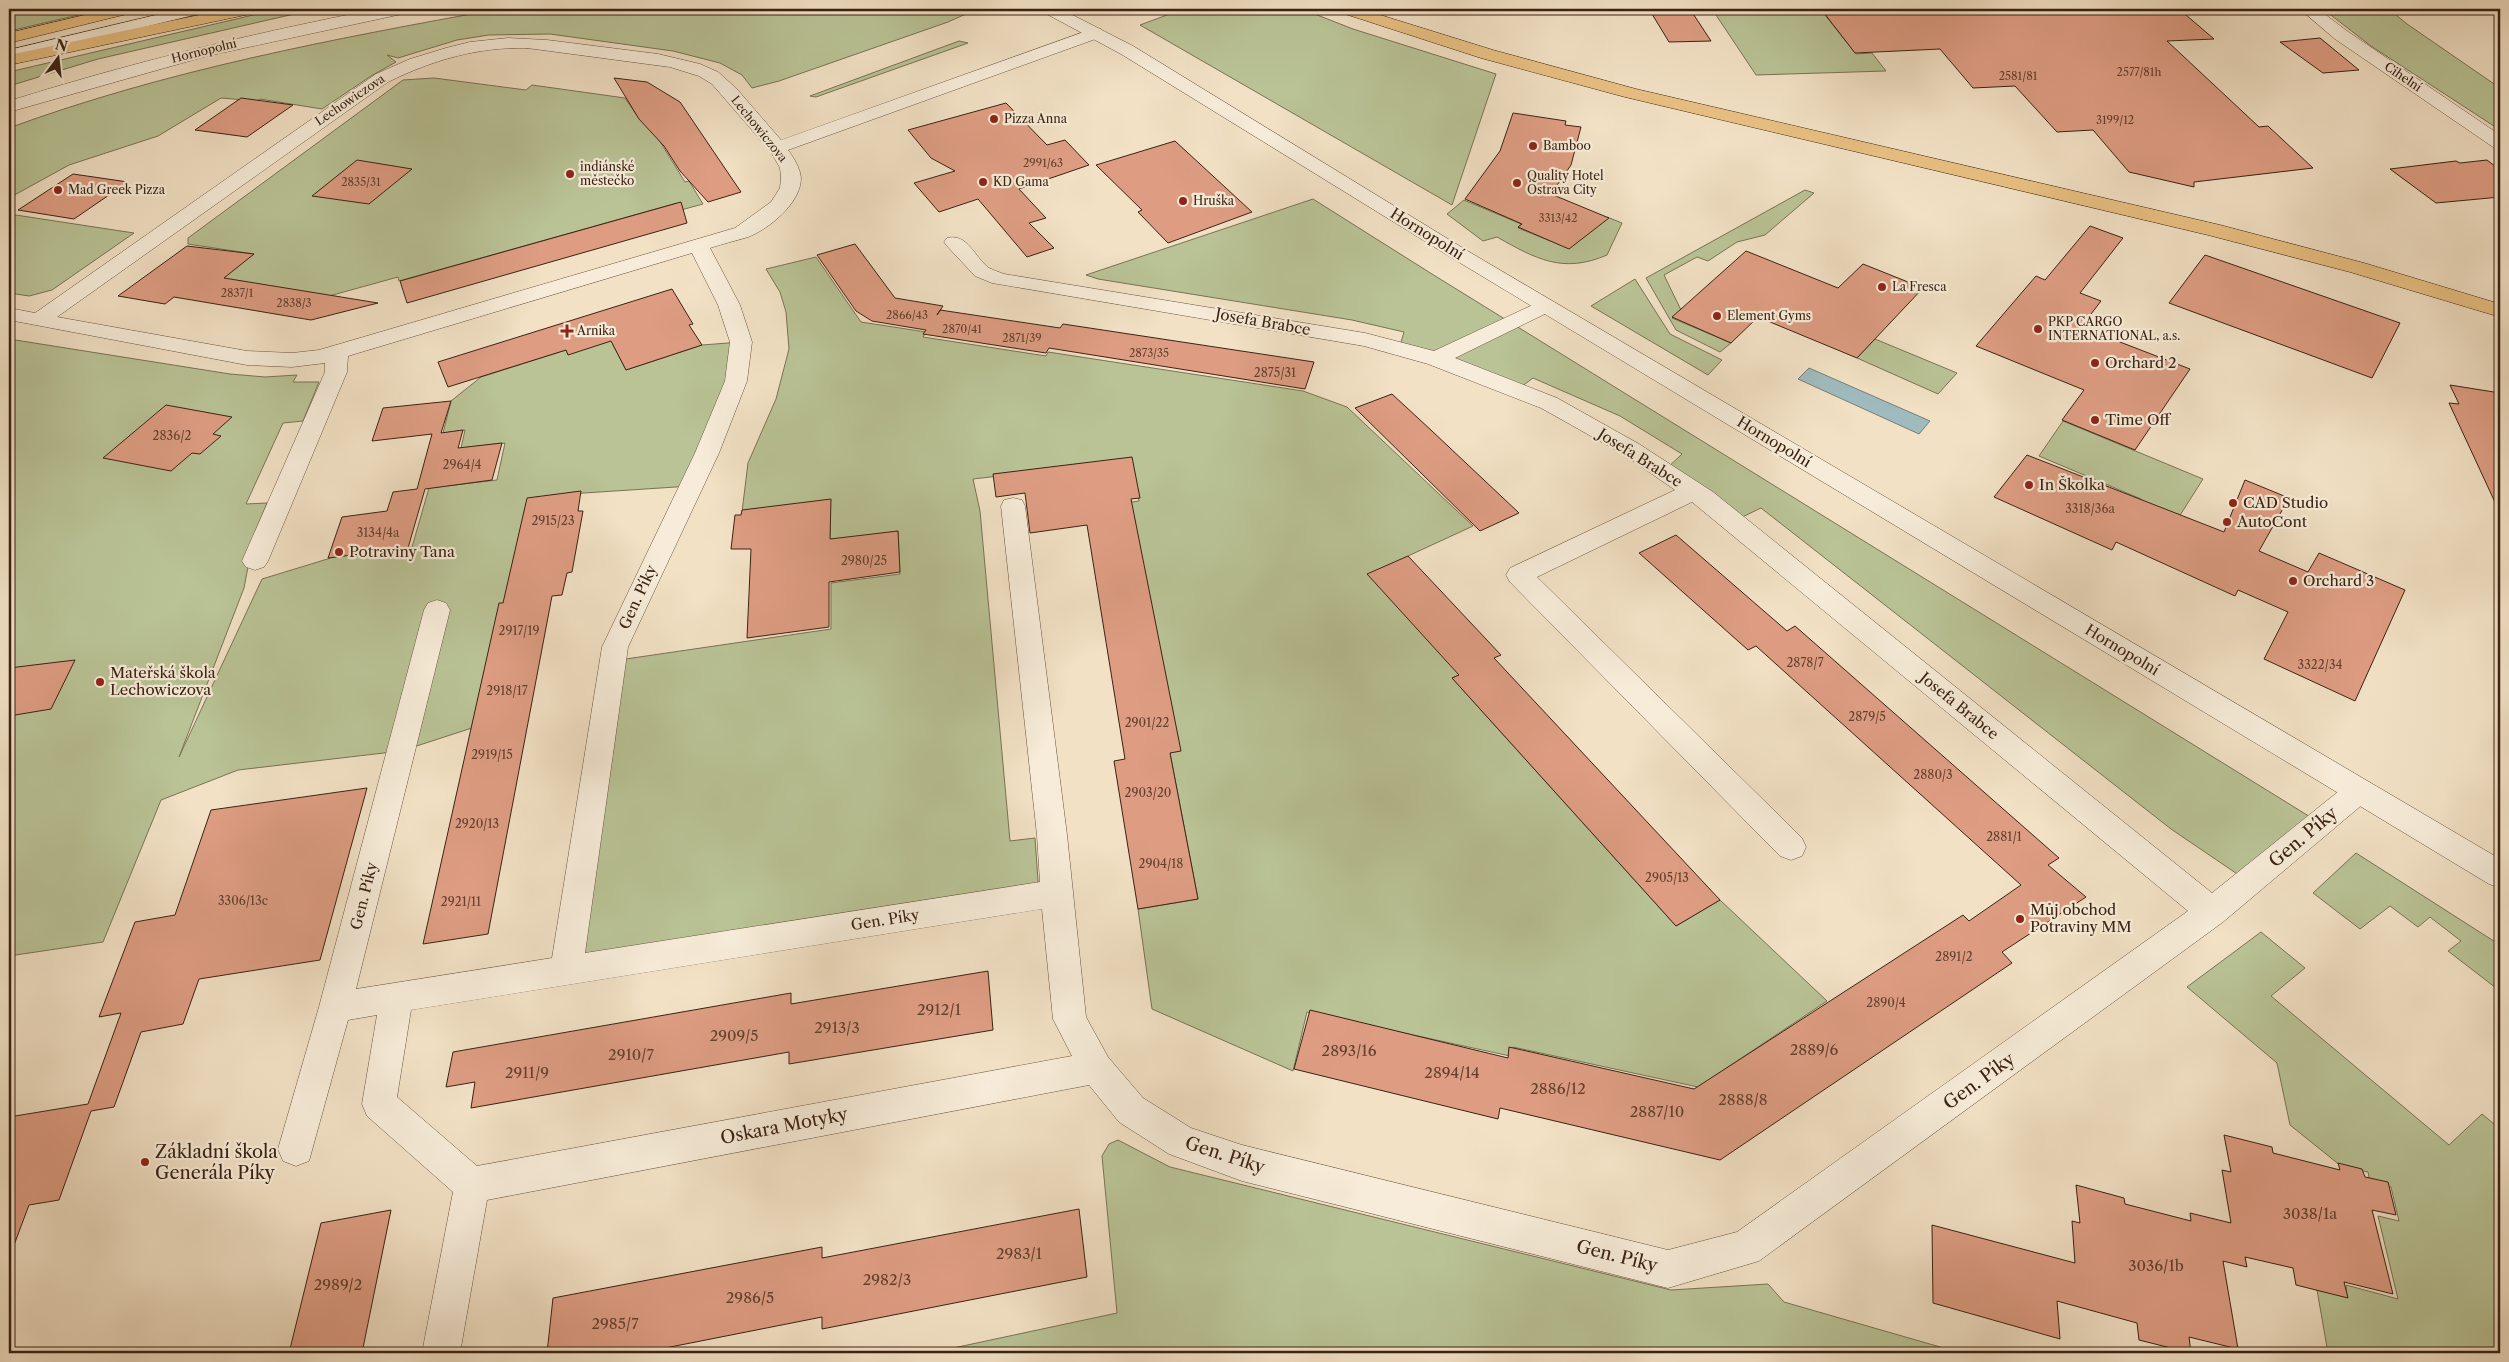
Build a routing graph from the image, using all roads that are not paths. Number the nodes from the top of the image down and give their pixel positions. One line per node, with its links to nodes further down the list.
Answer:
1 (129, 9): 11 (highway)
2 (154, 9): 12 (street)
3 (200, 9): 13 (street)
4 (250, 9): 14 (highway)
5 (402, 9): 15 (street, Hornopolní)
6 (1049, 9): 10 (street, Hornopolní)
7 (1345, 9): 22 (highway)
8 (1392, 9): 18 (highway)
9 (2308, 9): 16 (street, Cihelní)
10 (1095, 33): 17 (street); 21 (street, Hornopolní)
11 (9, 38)
12 (9, 43)
13 (9, 55)
14 (9, 60)
15 (9, 107)
16 (2500, 143)
17 (776, 148): 20 (street, Lechowiczova); 24 (street, Lechowiczova)
18 (2232, 216)
19 (954, 242): 26 (street, Josefa Brabce)
20 (699, 246): 25 (street, Lechowiczova); 36 (street, Gen. Píky)
21 (1546, 306): 26 (street); 31 (street, Hornopolní)
22 (2500, 311)
23 (9, 314): 24 (street, Lechowiczova)
24 (39, 320): 25 (street, Lechowiczova)
25 (337, 353): 29 (street)
26 (1436, 359): 27 (street, Josefa Brabce)
27 (1693, 491): 32 (street); 35 (street, Josefa Brabce)
28 (1014, 506): 34 (street, Gen. Píky)
29 (255, 561)
30 (437, 610): 38 (street, Gen. Píky)
31 (2359, 791): 33 (street, Hornopolní); 35 (street, Gen. Píky)
32 (1791, 847)
33 (2500, 875)
34 (1056, 893): 36 (street, Gen. Píky); 39 (street, Gen. Píky)
35 (2212, 912): 39 (street, Gen. Píky)
36 (566, 970): 37 (street, Gen. Píky)
37 (397, 997): 38 (street, Gen. Píky); 41 (street)
38 (335, 1007): 40 (street, Gen. Píky)
39 (1096, 1068): 41 (street, Oskara Motyky)
40 (296, 1149)
41 (472, 1185): 42 (street)
42 (441, 1353)

